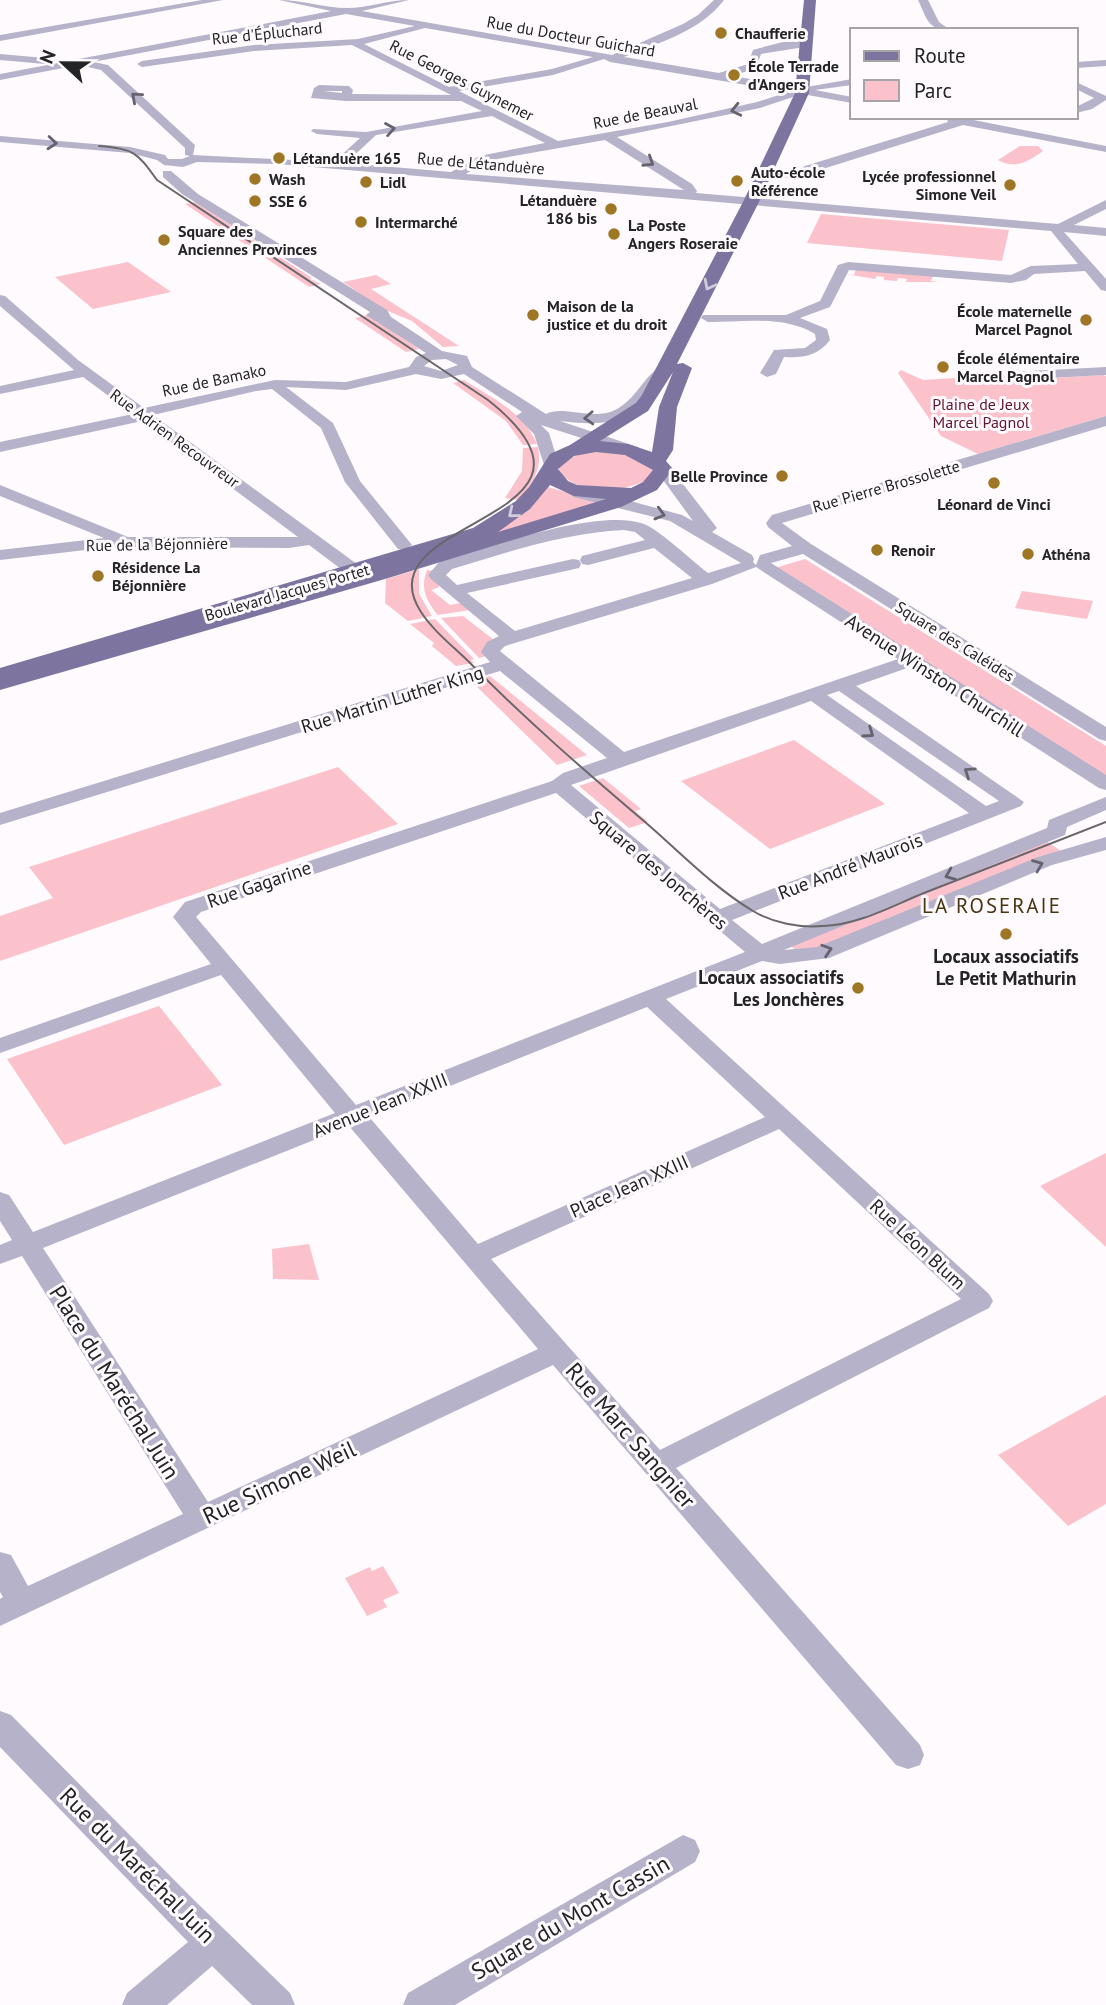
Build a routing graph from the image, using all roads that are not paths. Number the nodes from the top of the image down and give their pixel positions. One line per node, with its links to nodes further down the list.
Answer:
1 (218, 0): 12 (street)
2 (284, 0): 8 (street, Rue du Docteur Guichard)
3 (404, 0): 9 (street)
4 (719, 0): 16 (street)
5 (810, 0): 14 (main road)
6 (819, 0): 28 (main road)
7 (923, 0): 11 (street)
8 (317, 3): 9 (street, Rue du Docteur Guichard)
9 (342, 10): 10 (street, Rue du Docteur Guichard); 17 (street)
10 (430, 26): 13 (street, Rue d'Épluchard); 16 (street, Rue du Docteur Guichard)
11 (942, 28)
12 (0, 38)
13 (353, 42): 19 (street, Rue d'Épluchard); 27 (street, Rue Georges Guynemer)
14 (807, 44): 24 (street); 28 (main road)
15 (0, 57): 17 (street)
16 (607, 58): 24 (street, Rue du Docteur Guichard); 27 (street)
17 (74, 63): 22 (street); 23 (street)
18 (1106, 63): 20 (street)
19 (135, 65)
20 (1078, 65)
21 (123, 68): 22 (street)
22 (107, 70): 46 (street, one-way to 22)
23 (0, 77)
24 (716, 78): 28 (street, Rue du Docteur Guichard)
25 (850, 82): 28 (street)
26 (1078, 86): 31 (street)
27 (448, 90): 30 (street, Rue Georges Guynemer)
28 (809, 91): 32 (street, Rue du Docteur Guichard); 41 (street, Rue de Beauval, one-way to 41); 49 (main road); 53 (main road)
29 (346, 98): 30 (street)
30 (462, 98): 35 (street, Rue Georges Guynemer)
31 (1104, 98): 33 (street)
32 (850, 100)
33 (1078, 110)
34 (1078, 111): 36 (street)
35 (492, 113): 40 (street, one-way to 35); 43 (street, Rue Georges Guynemer)
36 (1099, 117)
37 (954, 119): 38 (street)
38 (963, 121): 44 (street); 49 (street)
39 (317, 131): 40 (street)
40 (367, 135): 48 (street)
41 (609, 137): 43 (street, Rue de Beauval); 52 (street, one-way to 52)
42 (0, 138): 47 (street, one-way to 47)
43 (557, 145): 45 (street, Rue de Beauval)
44 (1106, 149)
45 (494, 156): 50 (street, Rue de Beauval); 51 (street)
46 (189, 158): 47 (street); 47 (street, Rue de Létanduère); 48 (street, Rue de Létanduère)
47 (166, 162): 63 (street, Avenue Winston Churchill)
48 (336, 167): 50 (street, Rue de Létanduère)
49 (776, 174): 53 (main road)
50 (452, 177): 51 (street, Rue de Létanduère)
51 (486, 179): 52 (street, Rue de Létanduère)
52 (684, 196): 53 (street, Rue de Létanduère)
53 (757, 203): 55 (street, Rue de Létanduère); 62 (main road); 66 (main road, one-way to 66)
54 (1106, 204): 55 (street)
55 (1060, 228): 56 (street, Rue de Létanduère); 57 (street)
56 (1106, 232)
57 (1090, 268): 58 (street); 59 (street); 61 (street)
58 (1106, 270)
59 (1106, 287)
60 (0, 299): 68 (street, Rue Adrien Recouvreur)
61 (792, 316)
62 (708, 318): 69 (street); 82 (main road)
63 (439, 355): 64 (street); 65 (street, Avenue Winston Churchill)
64 (418, 369): 65 (street, Avenue Winston Churchill); 71 (street, Rue de Bamako)
65 (460, 371): 73 (street, Avenue Winston Churchill); 81 (street, Avenue Winston Churchill)
66 (663, 371): 73 (street, Avenue Winston Churchill, one-way to 73); 78 (main road)
67 (1106, 371): 70 (street)
68 (86, 373): 72 (street); 74 (street, Rue Adrien Recouvreur)
69 (767, 373)
70 (1013, 376)
71 (275, 384): 74 (street, Rue de Bamako); 90 (street)
72 (0, 390)
73 (525, 409): 78 (street, Avenue Winston Churchill)
74 (144, 415): 79 (street, Rue de Bamako); 87 (street, Rue Adrien Recouvreur)
75 (1106, 421): 77 (street, Rue Pierre Brossolette)
76 (1106, 429): 77 (street, Rue Pierre Brossolette)
77 (1077, 430): 91 (street, Rue Pierre Brossolette)
78 (594, 439): 80 (street, Avenue Winston Churchill); 81 (main road)
79 (0, 447)
80 (633, 450): 81 (main road, Avenue Winston Churchill); 82 (main road, Avenue Winston Churchill)
81 (555, 463): 85 (main road, Avenue Winston Churchill); 94 (main road, Boulevard Jacques Portet, one-way to 94)
82 (660, 465): 84 (main road); 93 (street, Avenue Winston Churchill)
83 (0, 489): 88 (street)
84 (645, 489): 85 (main road); 86 (main road)
85 (571, 490): 86 (street, Avenue Winston Churchill)
86 (614, 503): 93 (street, Avenue Winston Churchill, one-way to 93); 101 (main road, Boulevard Jacques Portet)
87 (313, 539): 88 (street, Rue de la Béjonnière); 94 (street, Rue Adrien Recouvreur)
88 (127, 542): 92 (street, Rue de la Béjonnière)
89 (656, 542): 95 (street); 96 (street); 96 (street)
90 (404, 545)
91 (805, 548): 93 (street); 104 (street, Square des Caléides)
92 (0, 555)
93 (755, 561): 95 (street); 98 (street, Avenue Winston Churchill)
94 (355, 571): 100 (main road, Boulevard Jacques Portet)
95 (706, 580): 97 (street)
96 (453, 591): 97 (street)
97 (512, 638): 99 (street, Rue Martin Luther King)
98 (913, 660): 102 (street, Rue Gagarine); 106 (street, Avenue Winston Churchill)
99 (503, 664): 105 (street); 110 (street, Rue Martin Luther King)
100 (0, 675)
101 (0, 683)
102 (841, 684): 103 (street, Rue Gagarine); 109 (street, Rue André Maurois, one-way to 102)
103 (813, 694): 105 (street, Rue Gagarine); 109 (street, one-way to 109)
104 (1106, 735)
105 (622, 760): 107 (street, Rue Gagarine)
106 (1106, 784)
107 (559, 785): 114 (street, Square des Jonchères); 116 (street, Rue Gagarine)
108 (1106, 803): 111 (street, Avenue Jean XXIII)
109 (984, 814): 114 (street, Rue André Maurois)
110 (0, 819)
111 (1058, 831): 112 (street); 115 (street, Avenue Jean XXIII, one-way to 115)
112 (1097, 847): 113 (street); 115 (street, Avenue Jean XXIII, one-way to 112)
113 (1106, 863)
114 (717, 918): 115 (street, Square des Jonchères)
115 (760, 954): 117 (street, Avenue Jean XXIII)
116 (223, 967): 118 (street); 119 (street, Rue Marc Sangnier)
117 (651, 998): 119 (street, Avenue Jean XXIII); 120 (street, Rue Léon Blum)
118 (0, 1046)
119 (353, 1116): 122 (street, Avenue Jean XXIII); 124 (street, Rue Marc Sangnier)
120 (783, 1118): 124 (street, Place Jean XXIII); 126 (street, Rue Léon Blum)
121 (0, 1201): 122 (street, Place du Maréchal Juin)
122 (28, 1245): 123 (street, Avenue Jean XXIII); 127 (street, Place du Maréchal Juin)
123 (0, 1255)
124 (476, 1255): 125 (street, Rue Marc Sangnier)
125 (558, 1351): 126 (street, Rue Marc Sangnier); 127 (street, Rue Simone Weil)
126 (656, 1465): 131 (street, Rue Marc Sangnier)
127 (202, 1518): 129 (street, Rue Simone Weil)
128 (0, 1564): 129 (street)
129 (11, 1608)
130 (0, 1725): 133 (street, Rue du Maréchal Juin)
131 (908, 1755)
132 (683, 1852): 136 (street, Square du Mont Cassin)
133 (214, 1942): 134 (street); 135 (street, Rue du Maréchal Juin)
134 (140, 2005)
135 (278, 2005)
136 (421, 2005)

